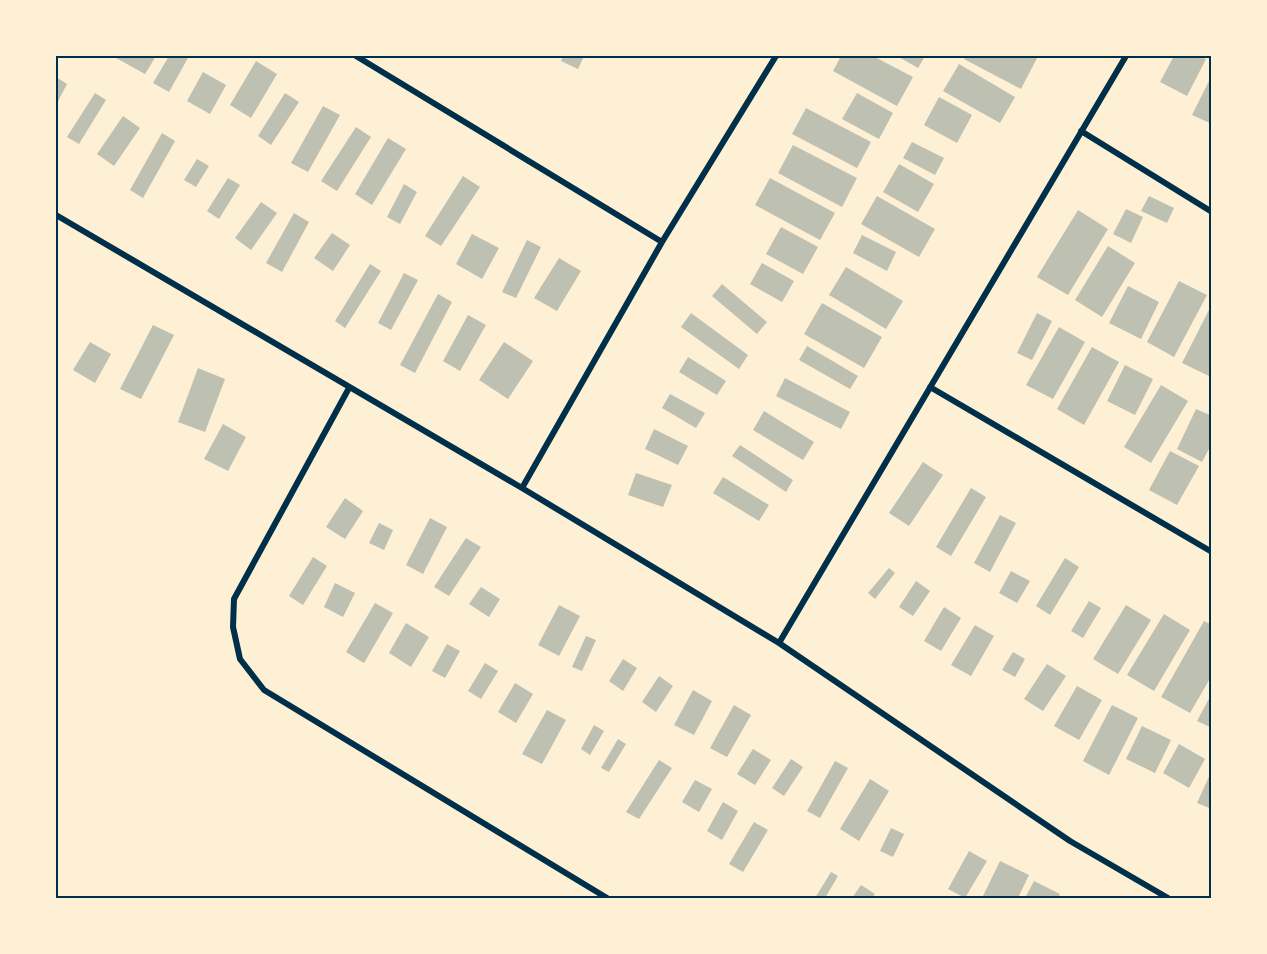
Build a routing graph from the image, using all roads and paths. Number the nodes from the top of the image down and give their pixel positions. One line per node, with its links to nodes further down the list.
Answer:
1 (356, 56): 7 (street)
2 (776, 56): 7 (street)
3 (1126, 56): 4 (street)
4 (1081, 131): 5 (street); 8 (street)
5 (1212, 212)
6 (56, 215): 9 (street)
7 (662, 242): 10 (street)
8 (930, 387): 11 (street); 12 (street)
9 (349, 388): 10 (street); 13 (street)
10 (522, 488): 12 (street)
11 (1212, 552)
12 (779, 643): 14 (street)
13 (607, 898)
14 (1168, 898)

